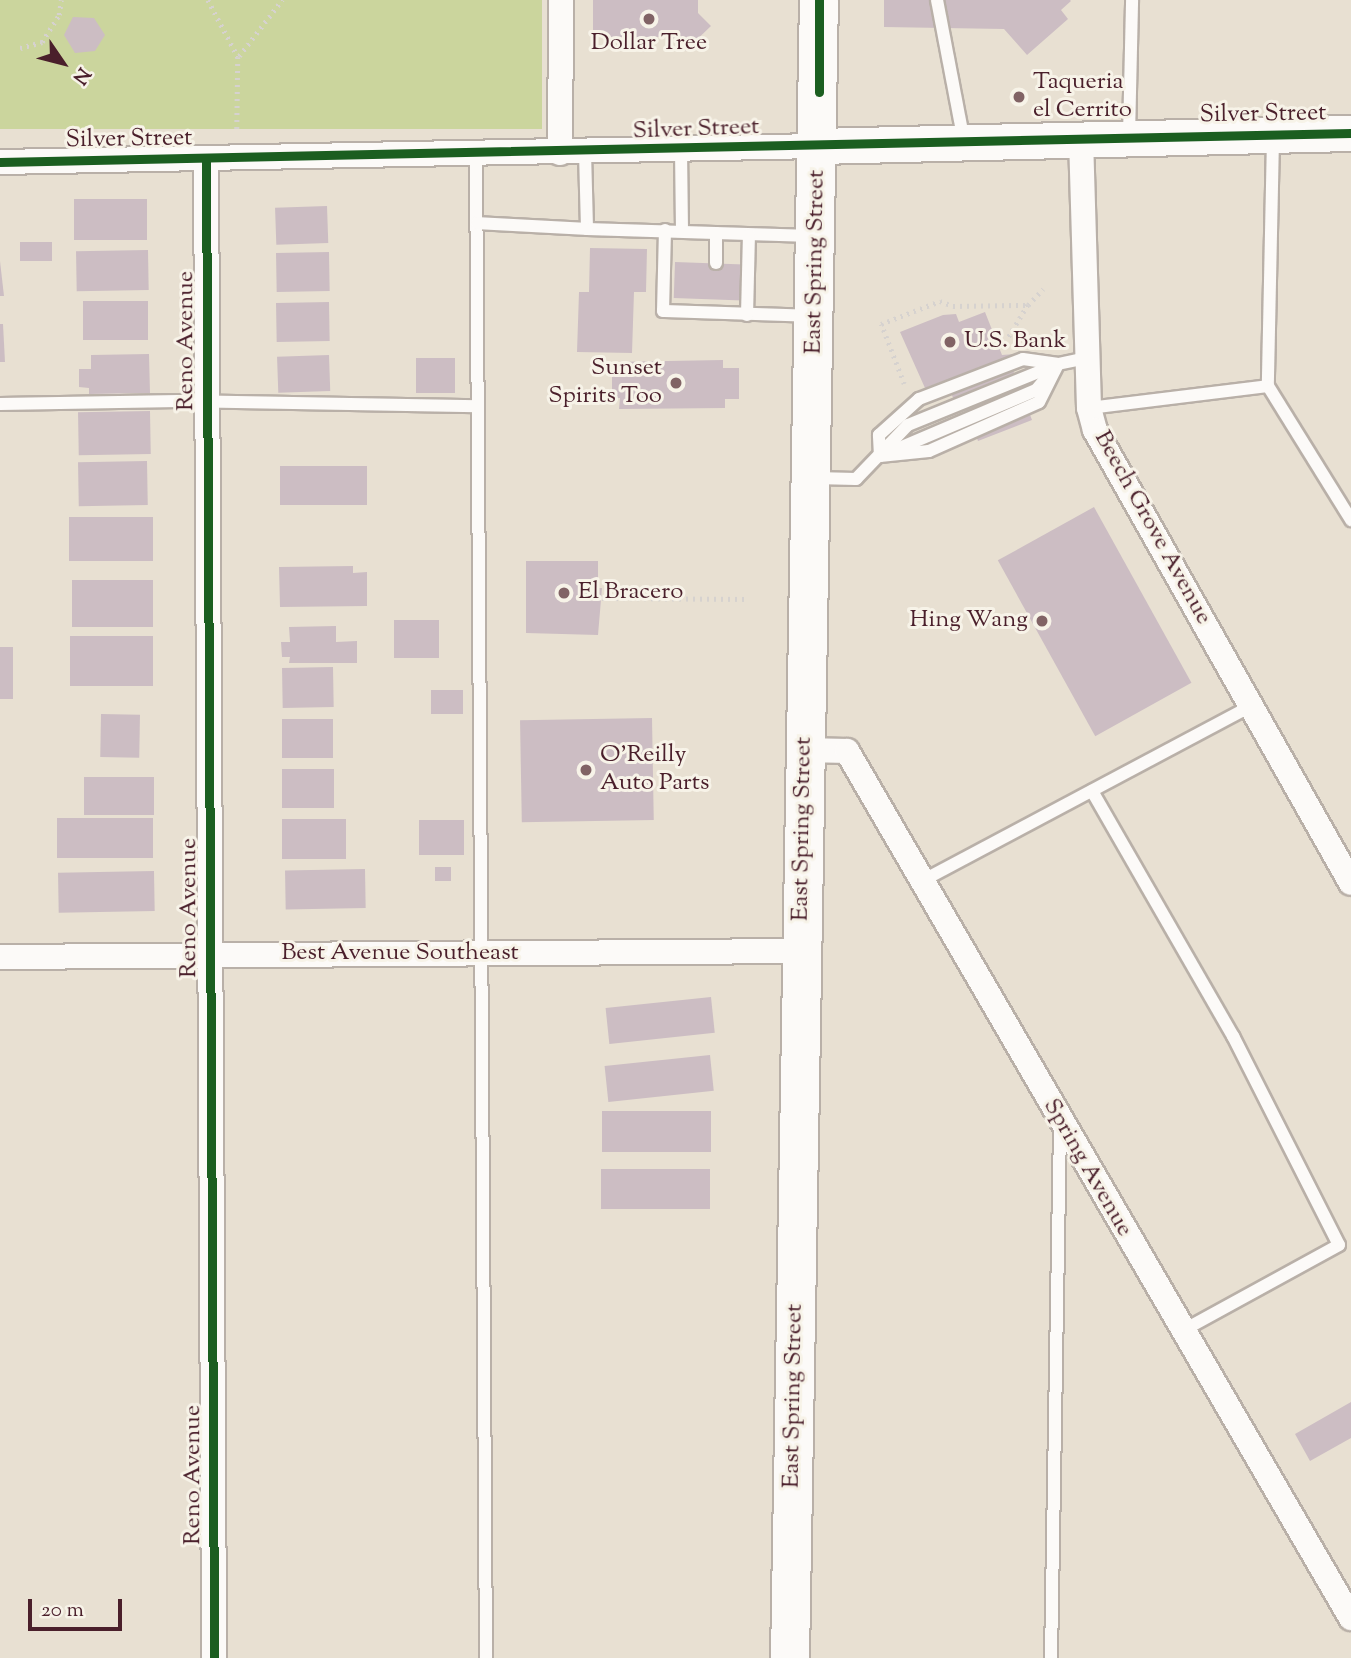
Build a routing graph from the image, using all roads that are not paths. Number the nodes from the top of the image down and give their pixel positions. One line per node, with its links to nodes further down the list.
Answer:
1 (561, 0): 13 (street)
2 (819, 0): 10 (main road, East Spring Street)
3 (937, 0): 9 (lane)
4 (1132, 0): 7 (lane)
5 (1351, 133): 6 (main road, Silver Street)
6 (1273, 134): 7 (main road, Silver Street); 31 (lane)
7 (1129, 137): 8 (main road, Silver Street)
8 (1081, 138): 9 (main road, Silver Street); 29 (street, Beech Grove Avenue)
9 (964, 141): 10 (main road, Silver Street)
10 (818, 146): 11 (street, Silver Street); 23 (main road, East Spring Street)
11 (681, 149): 12 (street, Silver Street); 20 (lane)
12 (585, 152): 13 (street, Silver Street); 18 (lane)
13 (560, 153): 14 (street, Silver Street)
14 (476, 154): 15 (street, Silver Street); 17 (lane)
15 (205, 158): 16 (street, Silver Street); 32 (street, Reno Avenue)
16 (0, 162)
17 (477, 223): 18 (lane); 34 (lane)
18 (587, 229): 19 (lane)
19 (665, 230): 20 (lane); 26 (lane)
20 (682, 230): 21 (lane)
21 (716, 233): 22 (lane); 24 (lane)
22 (749, 236): 23 (lane); 27 (lane)
23 (816, 236): 28 (main road, East Spring Street)
24 (716, 263)
25 (715, 299): 26 (lane)
26 (714, 313): 27 (lane)
27 (747, 315): 28 (lane)
28 (814, 316): 37 (main road, East Spring Street)
29 (1087, 358): 30 (lane); 35 (street, Beech Grove Avenue)
30 (1058, 364): 36 (lane); 36 (lane)
31 (1268, 386): 35 (lane); 38 (lane)
32 (207, 402): 33 (lane); 34 (lane); 46 (street, Reno Avenue)
33 (0, 404)
34 (478, 406): 45 (lane)
35 (1089, 408): 39 (street, Beech Grove Avenue)
36 (880, 456): 37 (lane)
37 (811, 478): 40 (main road, East Spring Street)
38 (1351, 520)
39 (1251, 706): 41 (lane); 43 (street, Beech Grove Avenue)
40 (805, 750): 42 (street, Spring Avenue); 44 (main road, East Spring Street)
41 (1092, 791): 42 (lane); 49 (lane)
42 (922, 881): 48 (street, Spring Avenue)
43 (1351, 883)
44 (801, 951): 45 (street, Best Avenue Southeast); 54 (main road, East Spring Street)
45 (481, 954): 46 (street, Best Avenue Southeast); 53 (lane)
46 (210, 956): 47 (street, Best Avenue Southeast); 52 (street, Reno Avenue)
47 (0, 957)
48 (1060, 1119): 50 (street, Spring Avenue); 55 (lane)
49 (1345, 1242): 50 (lane)
50 (1182, 1331): 51 (street, Spring Avenue)
51 (1351, 1618)
52 (214, 1658)
53 (486, 1658)
54 (790, 1658)
55 (1051, 1658)

